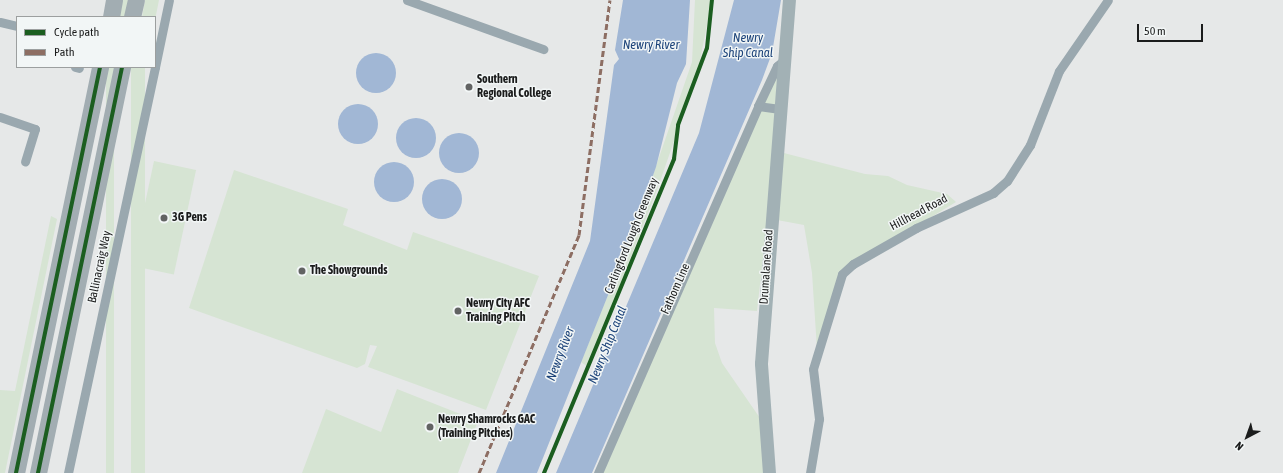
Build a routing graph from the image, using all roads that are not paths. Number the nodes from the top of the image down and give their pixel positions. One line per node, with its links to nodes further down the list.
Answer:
1 (114, 0): 7 (highway)
2 (136, 0): 8 (highway)
3 (169, 0): 13 (street, Ballinacraig Way)
4 (407, 0): 11 (street)
5 (788, 0): 12 (main road)
6 (1108, 0): 26 (street, Hillhead Road)
7 (111, 16)
8 (132, 16)
9 (0, 22): 10 (street)
10 (16, 26)
11 (543, 49)
12 (783, 61): 17 (street, Fathom Line); 18 (main road, Drumalane Road)
13 (156, 62)
14 (100, 68): 21 (highway)
15 (122, 68): 22 (highway)
16 (155, 68): 23 (street, Ballinacraig Way)
17 (758, 106): 18 (street); 24 (street, Fathom Line)
18 (780, 109): 25 (main road, Drumalane Road)
19 (0, 117): 20 (street)
20 (25, 162)
21 (16, 473)
22 (38, 473)
23 (68, 473)
24 (598, 473)
25 (769, 473)
26 (810, 473)

